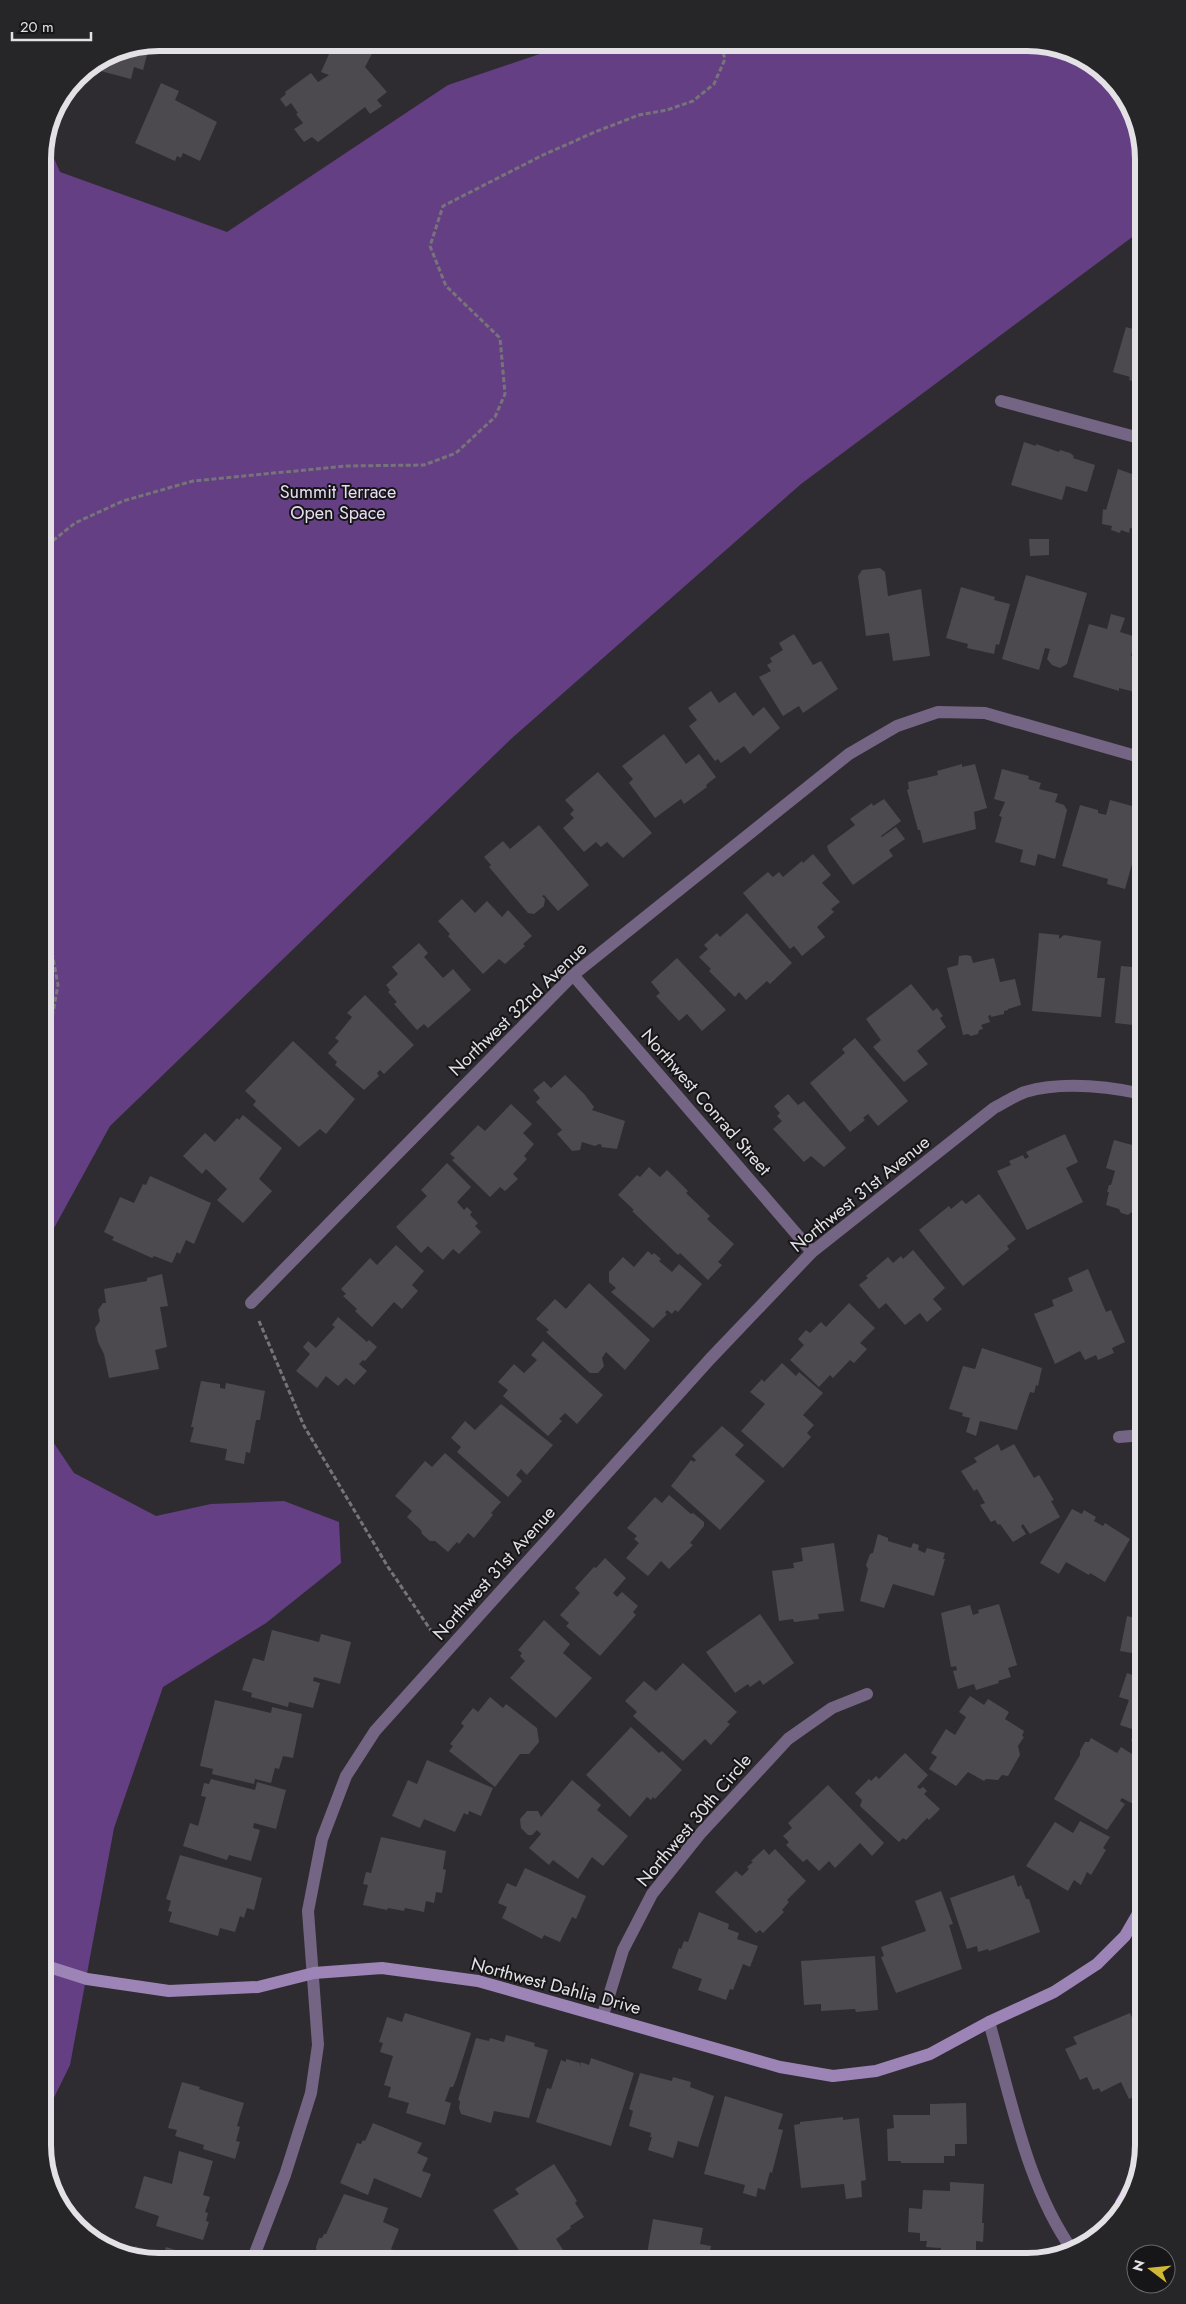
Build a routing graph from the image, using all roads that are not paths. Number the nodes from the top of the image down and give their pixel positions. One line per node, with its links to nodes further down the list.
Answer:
1 (1001, 401): 2 (street)
2 (1135, 437)
3 (1135, 755): 4 (street, Northwest 32nd Avenue)
4 (573, 975): 6 (street, Northwest Conrad Street); 7 (street, Northwest 32nd Avenue)
5 (1135, 1093): 6 (street, Northwest 31st Avenue)
6 (812, 1252): 13 (street, Northwest 31st Avenue)
7 (251, 1303)
8 (1135, 1436): 9 (street)
9 (1119, 1437)
10 (867, 1694): 14 (street, Northwest 30th Circle)
11 (1135, 1920): 15 (street, Northwest Dahlia Drive)
12 (51, 1967): 13 (street, Northwest Dahlia Drive)
13 (314, 1973): 14 (street, Northwest Dahlia Drive); 17 (street, Northwest 31st Avenue)
14 (604, 2016): 15 (street, Northwest Dahlia Drive)
15 (989, 2022): 16 (street)
16 (1068, 2245)
17 (255, 2253)

